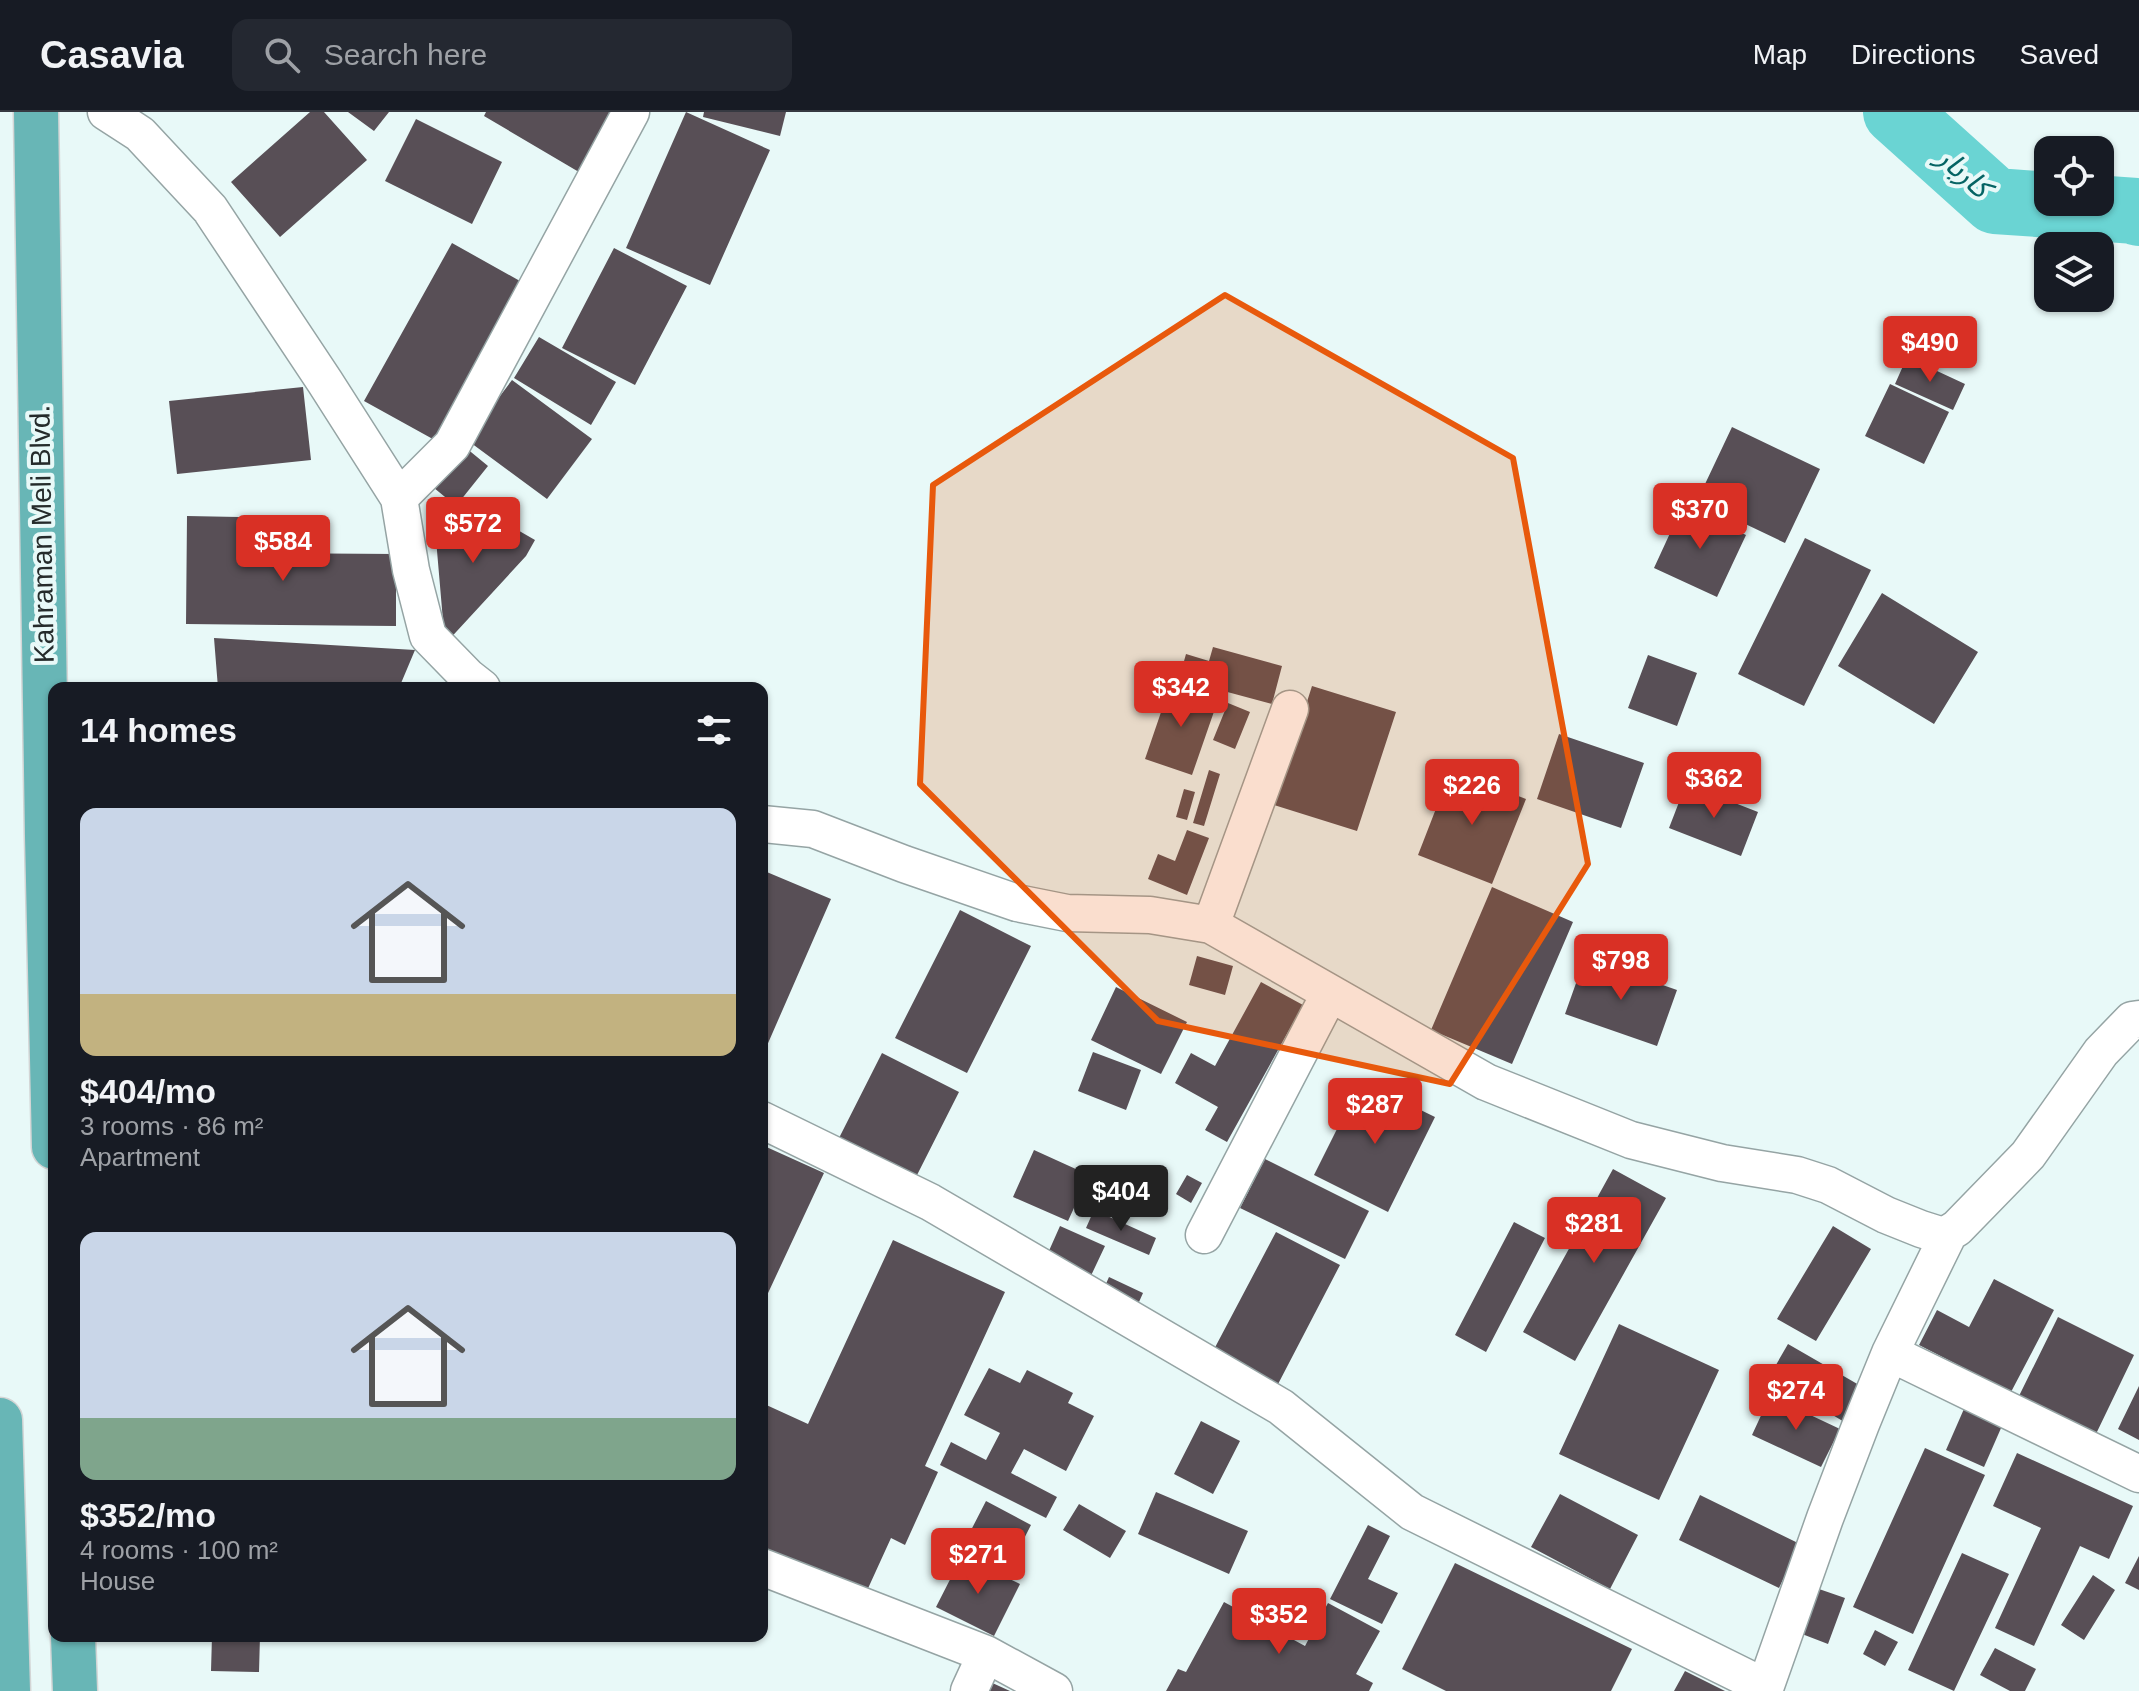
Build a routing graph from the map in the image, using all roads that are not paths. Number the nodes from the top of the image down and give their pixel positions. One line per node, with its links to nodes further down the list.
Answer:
1 (36, 112): 7 (highway, Kahraman Meli Blvd.)
2 (106, 112): 4 (street)
3 (631, 112): 4 (street)
4 (399, 498): 5 (street)
5 (474, 682)
6 (1290, 709): 9 (street)
7 (48, 733)
8 (768, 825): 9 (street)
9 (1211, 925): 10 (street)
10 (1330, 993): 13 (street); 14 (street)
11 (2139, 1019): 13 (street)
12 (768, 1123): 21 (street)
13 (1949, 1233): 15 (street)
14 (1204, 1235)
15 (1890, 1353): 17 (street); 21 (street)
16 (0, 1420): 22 (highway)
17 (2139, 1474)
18 (768, 1569): 20 (street)
19 (73, 1642): 23 (highway)
20 (986, 1654): 24 (street); 25 (street)
21 (1764, 1689)
22 (8, 1691)
23 (75, 1691)
24 (969, 1691)
25 (1054, 1691)

